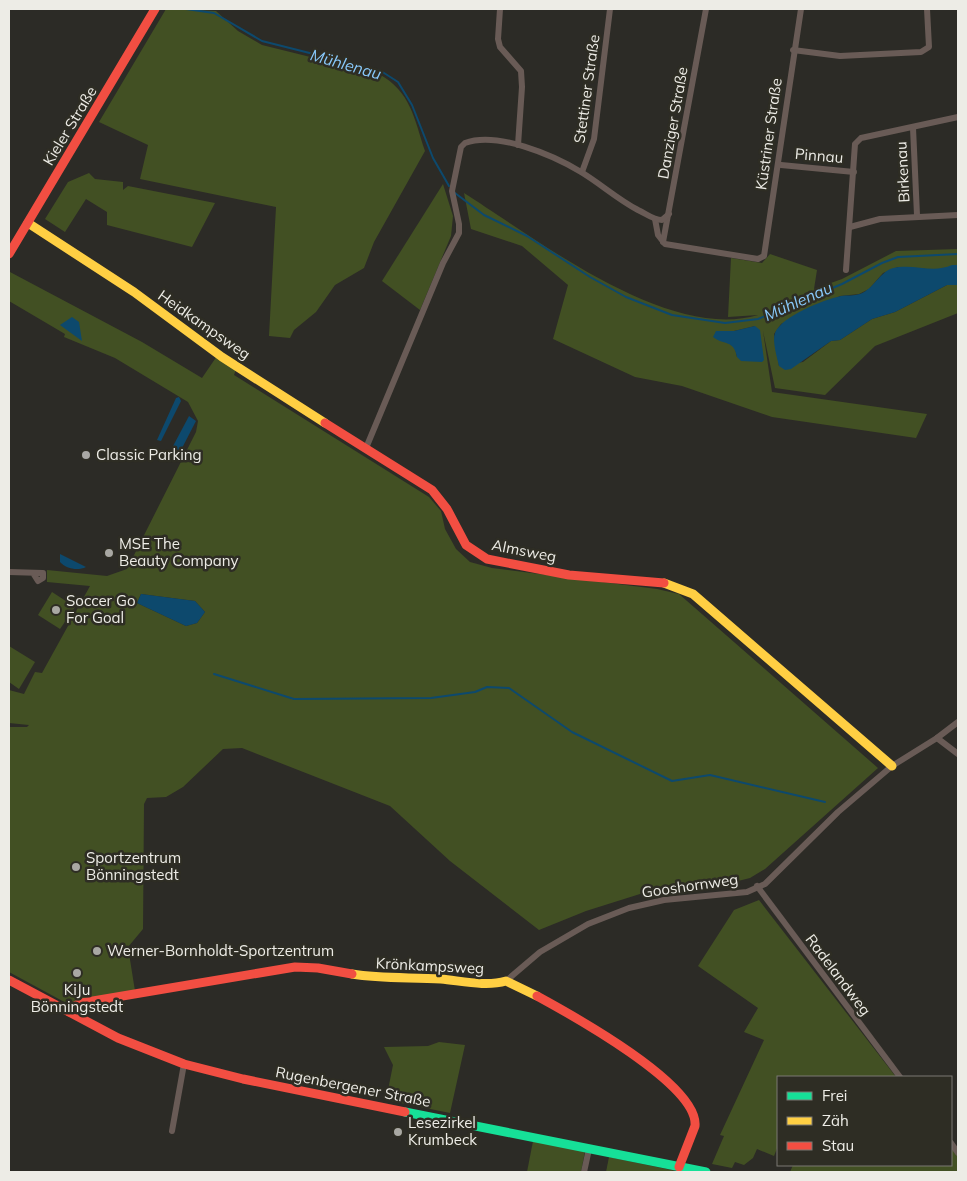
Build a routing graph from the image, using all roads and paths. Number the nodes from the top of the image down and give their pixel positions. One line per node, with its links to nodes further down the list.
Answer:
1 (500, 9): 10 (street)
2 (610, 9): 12 (street, Stettiner Straße)
3 (706, 9): 14 (street, Danziger Straße)
4 (801, 9): 7 (street, Küstriner Straße)
5 (927, 9): 7 (street)
6 (155, 10): 18 (street, Kieler Straße)
7 (794, 50): 20 (street, Küstriner Straße)
8 (958, 117): 9 (street)
9 (913, 128): 13 (street); 15 (street, Birkenau)
10 (518, 145): 12 (street); 23 (street)
11 (781, 165): 13 (street, Pinnau)
12 (582, 172): 17 (street)
13 (854, 172): 19 (street)
14 (670, 214): 17 (street); 20 (street, Danziger Straße)
15 (918, 215): 16 (street); 19 (street)
16 (958, 215)
17 (654, 220): 20 (street)
18 (28, 223): 21 (street, Kieler Straße); 23 (street, Heidkampsweg)
19 (850, 226): 22 (street)
20 (663, 242)
21 (9, 254)
22 (846, 270)
23 (366, 448): 29 (street, Almsweg)
24 (9, 572): 25 (street)
25 (33, 573)
26 (958, 722): 27 (street, Gooshornweg)
27 (936, 738): 28 (street); 29 (street, Gooshornweg)
28 (958, 754)
29 (892, 766): 30 (street, Gooshornweg)
30 (757, 886): 32 (street, Gooshornweg); 35 (street, Radelandweg)
31 (10, 981): 33 (street, Rugenbergener Straße)
32 (506, 981): 33 (street, Krönkampsweg); 38 (street, Krönkampsweg)
33 (68, 1012): 34 (street, Rugenbergener Straße)
34 (184, 1064): 36 (street); 37 (street, Rugenbergener Straße)
35 (899, 1076)
36 (172, 1130)
37 (588, 1149): 38 (street, Rugenbergener Straße); 39 (street)
38 (678, 1166): 40 (street, Rugenbergener Straße)
39 (584, 1172)
40 (706, 1172)

